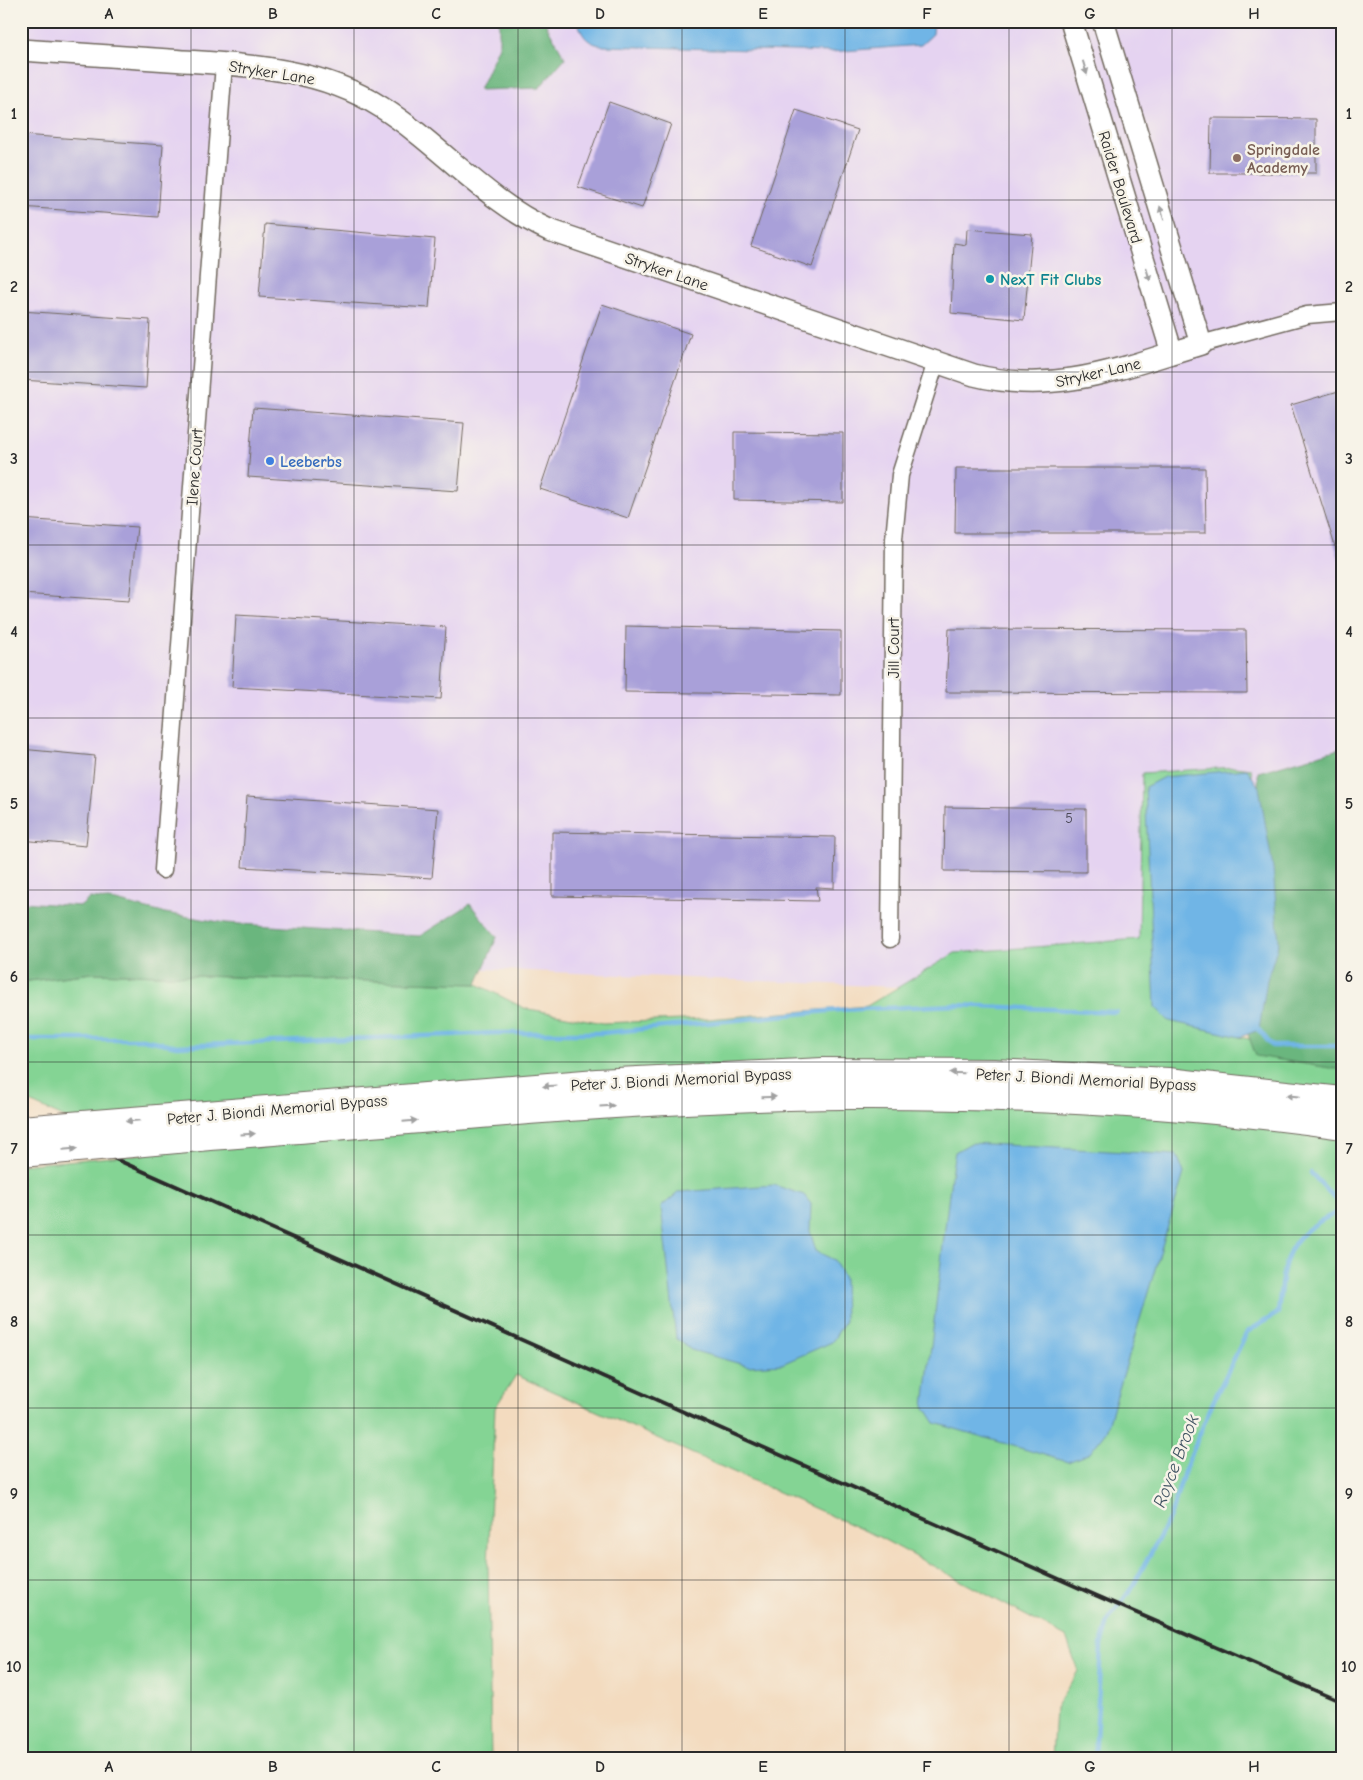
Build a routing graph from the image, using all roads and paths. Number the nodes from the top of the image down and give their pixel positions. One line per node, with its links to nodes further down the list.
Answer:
1 (1071, 21): 7 (street, Raider Boulevard, one-way to 7)
2 (1103, 21): 6 (street, Raider Boulevard, one-way to 2)
3 (21, 50): 4 (street, Stryker Lane)
4 (224, 64): 8 (street, Stryker Lane); 9 (street, Ilene Court)
5 (1342, 312): 6 (street, Stryker Lane)
6 (1201, 344): 7 (street, Stryker Lane)
7 (1172, 352): 8 (street, Stryker Lane)
8 (936, 362): 10 (street, Jill Court)
9 (164, 870)
10 (890, 938)
11 (1342, 1101): 13 (highway, Peter J. Biondi Memorial Bypass, one-way to 13)
12 (1342, 1125): 13 (highway, Peter J. Biondi Memorial Bypass, one-way to 12)
13 (190, 1127): 14 (highway, Peter J. Biondi Memorial Bypass, one-way to 14, bridge); 15 (highway, Peter J. Biondi Memorial Bypass, one-way to 13, bridge)
14 (21, 1130)
15 (21, 1153)

